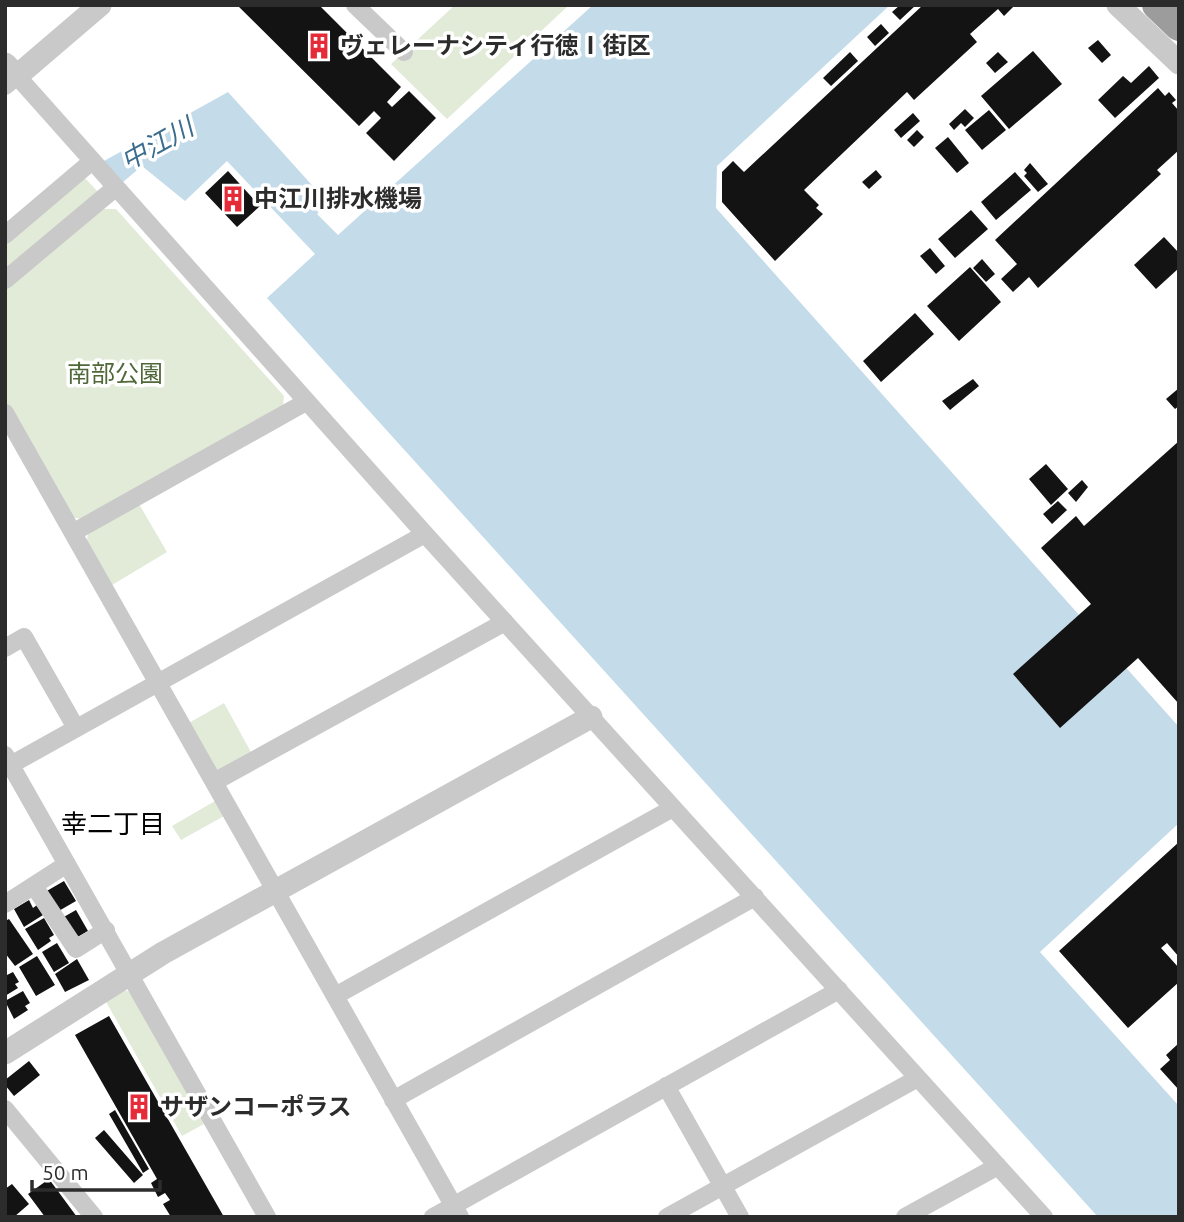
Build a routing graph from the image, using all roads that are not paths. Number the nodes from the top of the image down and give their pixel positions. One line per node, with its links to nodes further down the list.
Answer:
1 (100, 5): 8 (street)
2 (355, 5): 6 (street)
3 (1118, 5): 7 (street)
4 (1157, 5): 5 (highway)
5 (1179, 26)
6 (404, 52)
7 (1179, 62)
8 (9, 75): 9 (street)
9 (91, 162): 10 (street); 11 (street)
10 (115, 188): 12 (street); 13 (street)
11 (5, 235)
12 (5, 280)
13 (306, 402): 15 (street); 16 (street)
14 (5, 413): 15 (street)
15 (74, 532): 19 (street)
16 (425, 534): 17 (street); 19 (street)
17 (505, 622): 20 (street); 23 (street)
18 (5, 648): 21 (street)
19 (158, 682): 21 (street); 23 (street)
20 (591, 717): 24 (street); 27 (street)
21 (76, 727): 22 (street)
22 (7, 762): 25 (street)
23 (214, 782): 27 (street)
24 (673, 808): 28 (street); 33 (street)
25 (68, 864): 26 (street); 30 (street)
26 (34, 886): 29 (street); 30 (street)
27 (276, 891): 31 (street); 33 (street)
28 (755, 897): 32 (street); 37 (street)
29 (5, 904)
30 (106, 930): 31 (street)
31 (128, 975): 34 (street); 43 (street)
32 (839, 990): 35 (street); 36 (street)
33 (335, 996): 37 (street)
34 (5, 1053)
35 (918, 1078): 39 (street); 40 (street)
36 (666, 1086): 40 (street); 41 (street)
37 (393, 1100): 41 (street)
38 (5, 1109): 42 (street)
39 (998, 1166): 47 (street); 48 (street)
40 (723, 1186): 45 (street); 46 (street)
41 (457, 1210): 44 (street)
42 (94, 1217)
43 (267, 1217)
44 (433, 1217)
45 (667, 1217)
46 (740, 1217)
47 (905, 1217)
48 (1044, 1217)

